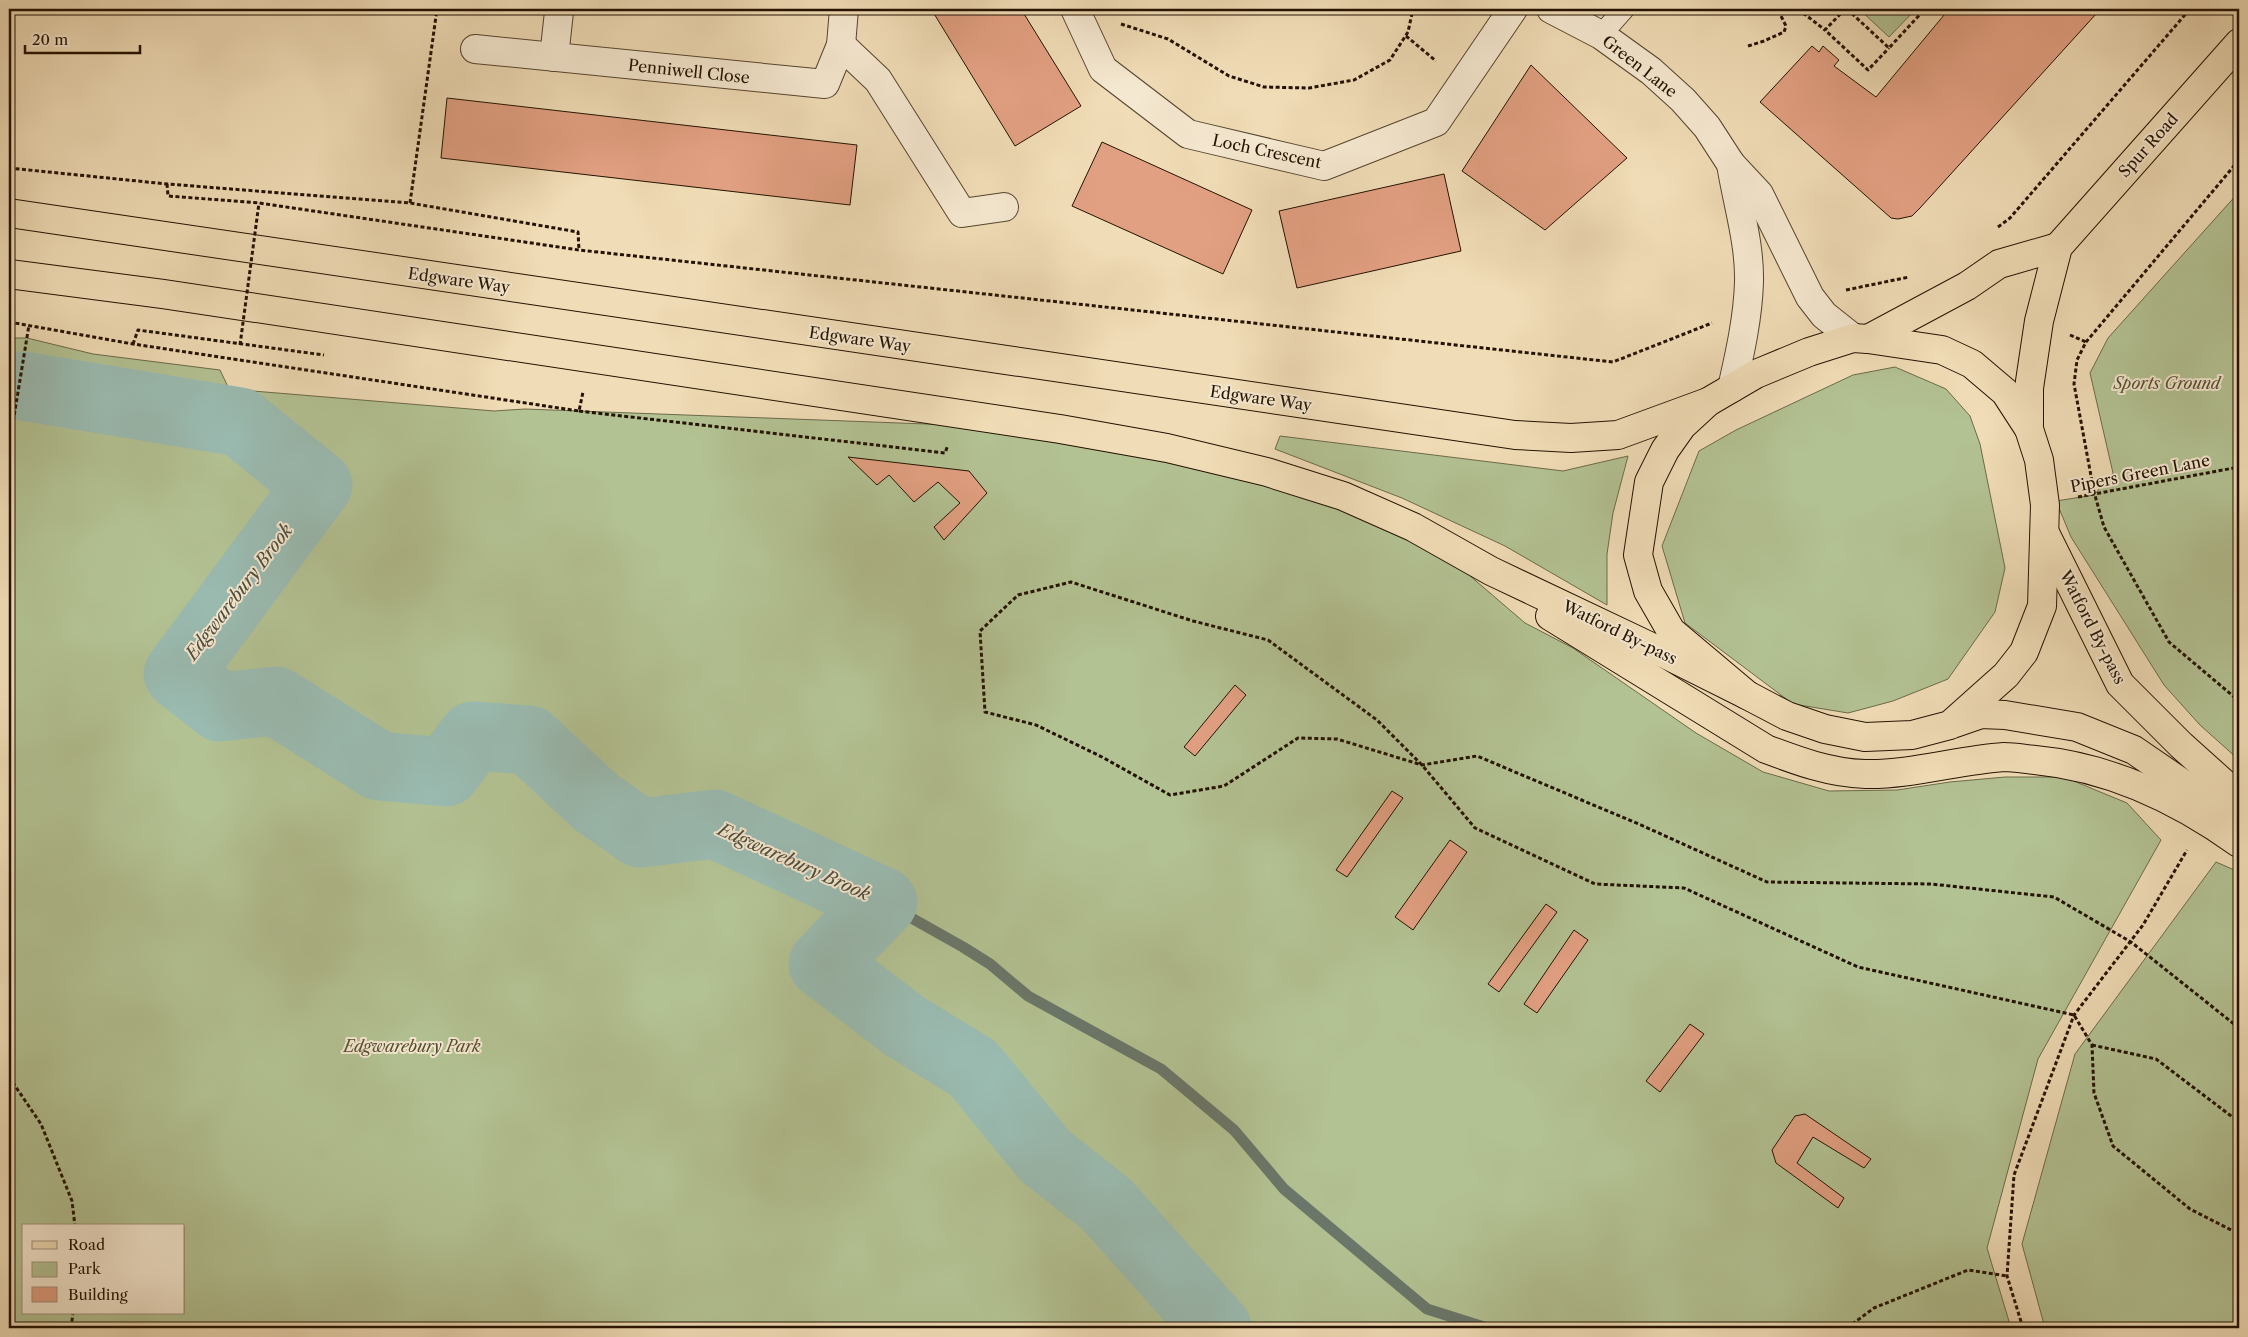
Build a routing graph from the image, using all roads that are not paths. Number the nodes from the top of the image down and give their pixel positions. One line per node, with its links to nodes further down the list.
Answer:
1 (844, 9): 9 (street, Penniwell Close)
2 (1513, 9): 6 (street, Loch Crescent)
3 (1551, 9): 7 (street, Green Lane)
4 (1624, 9): 7 (lane)
5 (559, 12): 11 (street)
6 (1079, 17)
7 (1601, 35): 12 (street, Green Lane)
8 (2239, 43): 15 (main road, Spur Road)
9 (841, 45): 11 (street, Penniwell Close); 13 (street)
10 (475, 49): 11 (street, Penniwell Close)
11 (554, 58)
12 (1731, 164): 17 (street, Green Lane); 18 (street, Green Lane)
13 (1004, 207)
14 (9, 214): 19 (main road, Edgware Way)
15 (2058, 247): 17 (main road); 20 (main road, Spur Road)
16 (9, 274): 22 (main road)
17 (1860, 338): 18 (main road); 20 (main road)
18 (1732, 388): 19 (main road)
19 (1708, 402): 23 (main road)
20 (2029, 429): 21 (main road)
21 (2044, 532): 24 (main road); 25 (main road, Watford By-pass)
22 (1491, 571): 23 (main road, Watford By-pass); 27 (main road)
23 (1747, 696): 24 (main road)
24 (1950, 725): 26 (main road)
25 (2239, 797)
26 (2239, 822)
27 (2239, 843)

